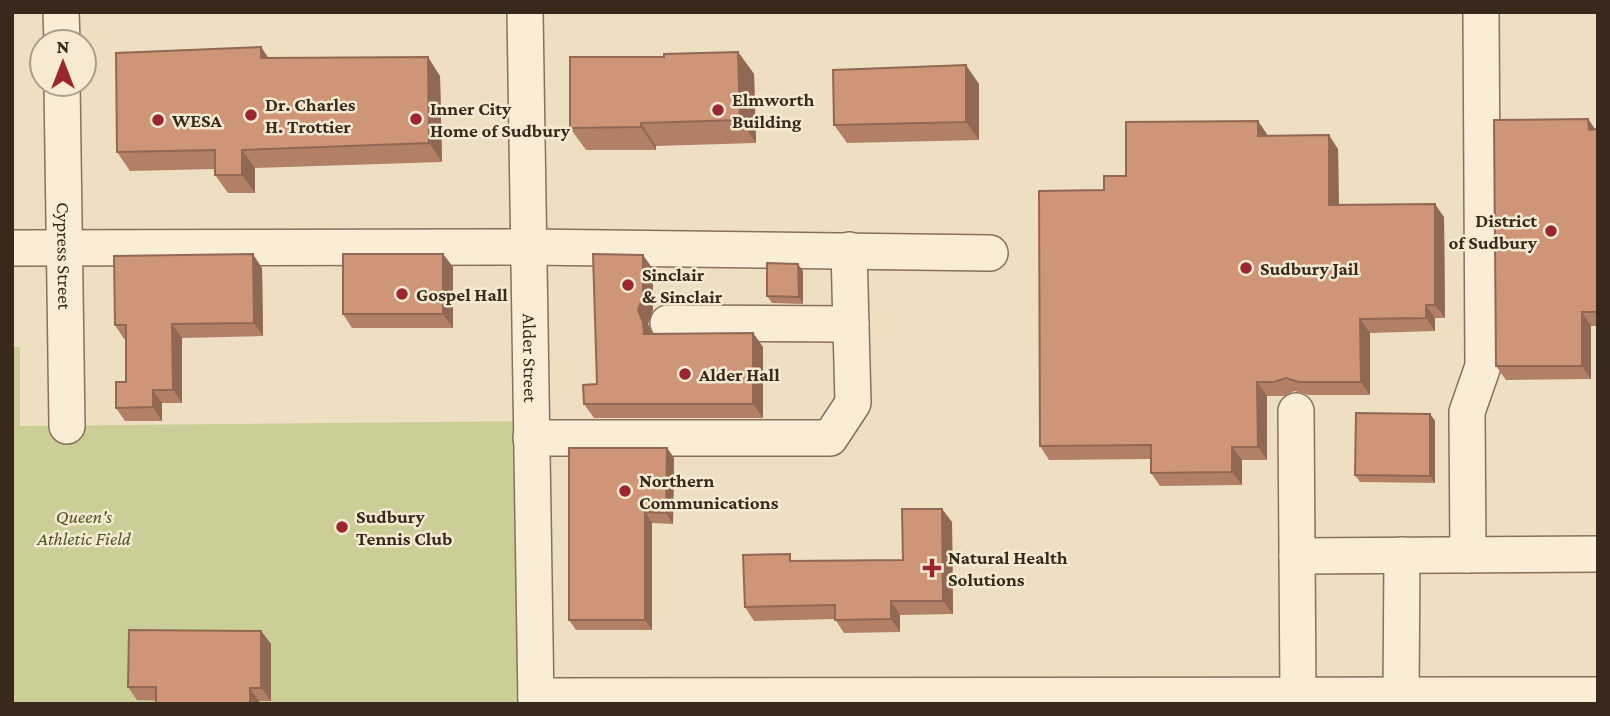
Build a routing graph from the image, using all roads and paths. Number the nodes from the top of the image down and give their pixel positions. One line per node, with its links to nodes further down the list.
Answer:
1 (525, 12): 4 (street, Alder Street)
2 (1481, 12): 16 (street)
3 (62, 98): 6 (street, Cypress Street)
4 (529, 247): 6 (street); 7 (street); 13 (street, Alder Street)
5 (12, 248): 6 (street)
6 (64, 248): 12 (street, Cypress Street)
7 (849, 250): 8 (street); 10 (street)
8 (990, 253)
9 (668, 323): 10 (street)
10 (851, 324): 13 (street)
11 (1296, 411): 17 (street)
12 (67, 426)
13 (531, 438): 21 (street, Alder Street)
14 (1598, 554): 16 (street)
15 (1402, 555): 16 (street); 17 (street); 18 (street)
16 (1468, 555)
17 (1297, 556): 20 (street)
18 (1401, 695): 19 (street); 20 (street)
19 (1598, 695)
20 (1321, 698): 21 (street)
21 (536, 700)

